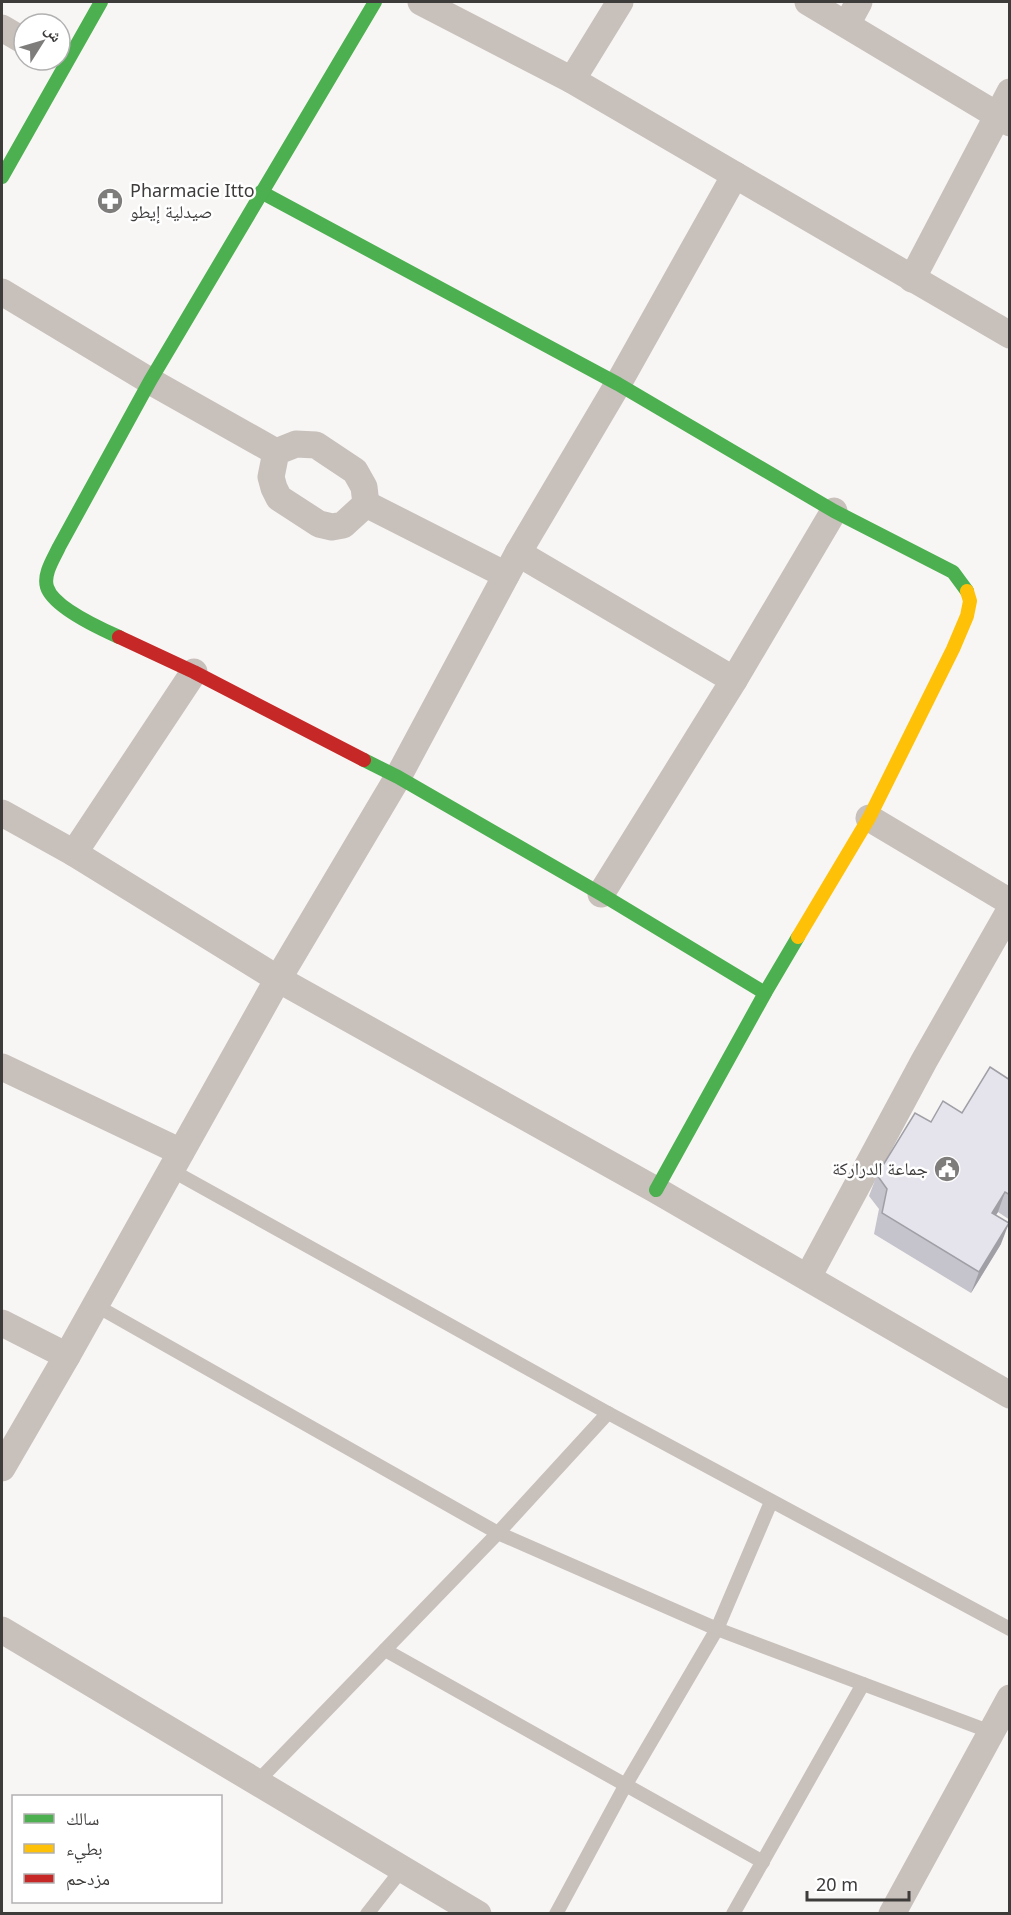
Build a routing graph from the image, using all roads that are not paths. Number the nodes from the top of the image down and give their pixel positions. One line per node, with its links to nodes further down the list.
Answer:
1 (102, 2): 7 (street)
2 (375, 2): 14 (street)
3 (421, 2): 9 (street)
4 (620, 2): 9 (street)
5 (808, 2): 6 (street)
6 (853, 13): 11 (street)
7 (72, 47)
8 (57, 72): 13 (street)
9 (572, 80): 12 (street)
10 (1010, 92): 11 (street)
11 (1003, 119): 15 (street)
12 (735, 175): 15 (street); 19 (street)
13 (2, 177)
14 (261, 192): 18 (street); 19 (street)
15 (912, 279): 17 (street)
16 (2, 292): 18 (street)
17 (1010, 335)
18 (150, 381): 20 (street); 24 (street)
19 (618, 384): 22 (street); 23 (street)
20 (276, 452): 21 (street); 21 (street)
21 (366, 504): 23 (street)
22 (834, 511): 25 (street); 28 (street)
23 (512, 564): 25 (street); 26 (street)
24 (194, 672): 26 (street); 29 (street)
25 (734, 680): 30 (street)
26 (398, 777): 30 (street); 33 (street)
27 (2, 813): 29 (street)
28 (869, 818): 31 (street); 34 (street)
29 (75, 853): 33 (street)
30 (601, 894): 34 (street)
31 (1010, 902)
32 (1010, 910): 38 (street)
33 (278, 979): 36 (street); 37 (street)
34 (765, 993): 37 (street)
35 (2, 1067): 36 (street)
36 (176, 1161): 39 (street); 43 (lane)
37 (656, 1190): 38 (street)
38 (808, 1277): 42 (street)
39 (95, 1305): 41 (street); 46 (lane)
40 (2, 1323): 41 (street)
41 (67, 1356): 44 (street)
42 (1010, 1395)
43 (608, 1413): 45 (lane); 46 (lane)
44 (2, 1468)
45 (771, 1502): 47 (lane); 48 (lane)
46 (498, 1533): 47 (lane); 50 (lane)
47 (717, 1629): 51 (lane); 55 (lane)
48 (1010, 1629)
49 (2, 1630): 54 (street)
50 (384, 1650): 54 (lane); 55 (lane)
51 (863, 1684): 53 (lane); 56 (lane)
52 (1010, 1698): 53 (street)
53 (991, 1732): 62 (street)
54 (257, 1782): 57 (street)
55 (625, 1786): 56 (lane); 60 (lane)
56 (763, 1862): 61 (lane)
57 (402, 1868): 58 (lane); 59 (street)
58 (367, 1914)
59 (478, 1914)
60 (556, 1914)
61 (733, 1914)
62 (892, 1914)

